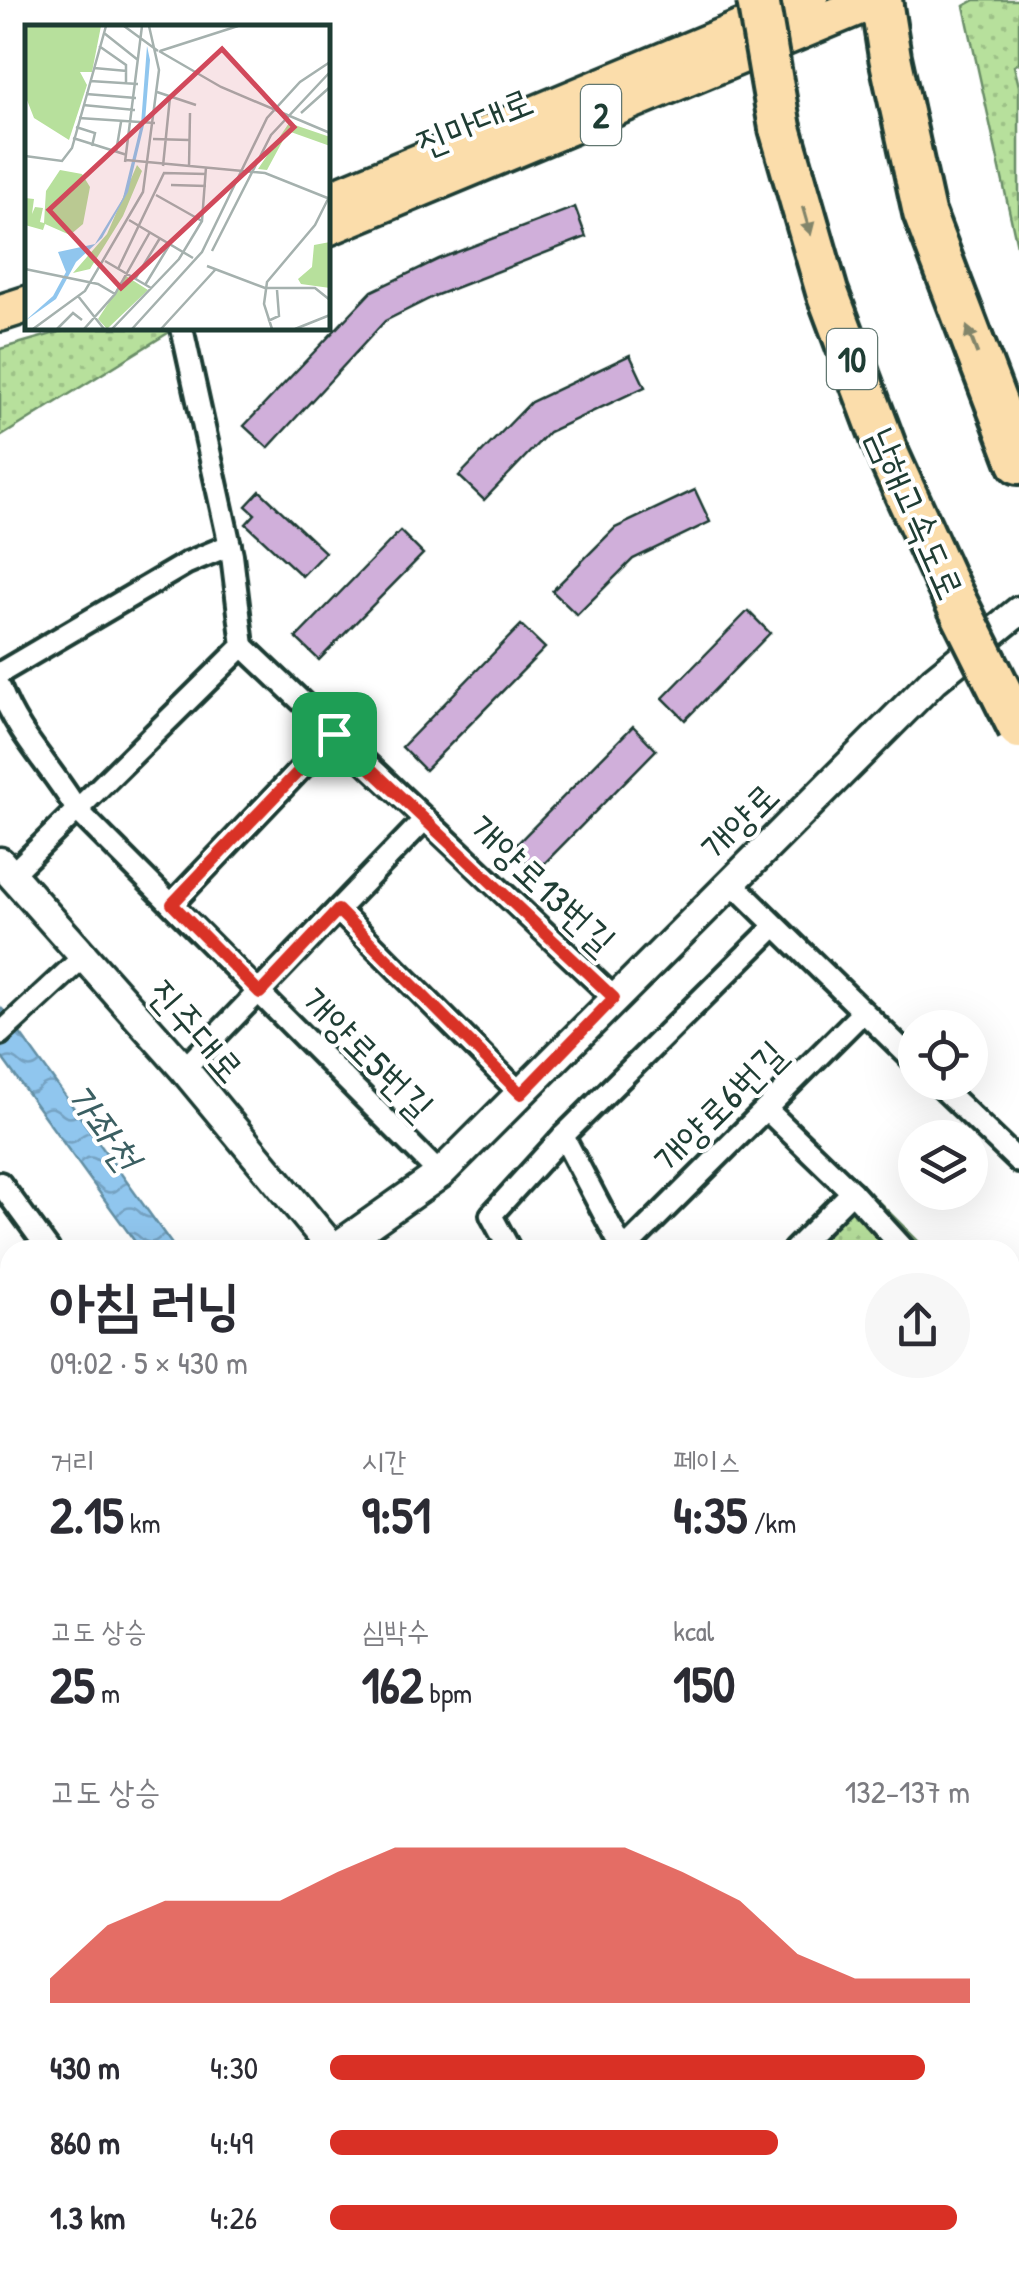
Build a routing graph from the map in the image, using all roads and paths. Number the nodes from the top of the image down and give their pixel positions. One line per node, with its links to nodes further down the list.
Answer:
1 (758, 0): 17 (highway, 남해고속도로 / 10, one-way to 17, bridge)
2 (810, 0): 4 (highway, 진마대로 / 2)
3 (878, 0): 5 (highway, 진마대로 / 2); 11 (highway, one-way to 3)
4 (330, 199)
5 (330, 226)
6 (25, 305): 7 (highway)
7 (0, 313)
8 (25, 328): 10 (highway)
9 (182, 330): 12 (street)
10 (0, 334)
11 (1019, 463)
12 (230, 546): 14 (street); 15 (street)
13 (1019, 611): 22 (street, 개양로)
14 (243, 646): 18 (street, 개양로13번길); 19 (street)
15 (0, 673)
16 (0, 688): 19 (street, 개양로5번길)
17 (1019, 728)
18 (334, 734): 20 (street, 개양로13번길); 23 (street)
19 (77, 810): 21 (street); 23 (street, 개양로5번길)
20 (424, 820): 24 (street, 개양로13번길); 28 (street, 개양로13번길)
21 (6, 869): 26 (street, 진주대로)
22 (731, 882): 25 (street); 28 (street, 개양로)
23 (172, 904): 27 (street, 개양로5번길)
24 (338, 910): 27 (street, 개양로13번길); 33 (street)
25 (775, 926): 29 (street); 36 (street)
26 (83, 957): 30 (street); 32 (street, 진주대로)
27 (260, 993): 32 (street, 개양로13번길); 38 (street, 개양로5번길)
28 (614, 998): 33 (street, 개양로)
29 (863, 1012): 31 (street); 35 (street, 개양로6번길)
30 (0, 1034)
31 (898, 1046)
32 (184, 1069): 42 (street, 진주대로)
33 (521, 1094): 38 (street, 개양로)
34 (955, 1100): 37 (street)
35 (766, 1109): 40 (street); 46 (street, 개양로6번길)
36 (563, 1136): 44 (street); 45 (street, 개양로6번길)
37 (1019, 1162)
38 (440, 1174): 43 (street, 개양로)
39 (0, 1183): 41 (street)
40 (852, 1192): 47 (street); 48 (street)
41 (43, 1240)
42 (326, 1240)
43 (348, 1240)
44 (505, 1240)
45 (619, 1240)
46 (634, 1240)
47 (804, 1240)
48 (896, 1240)

